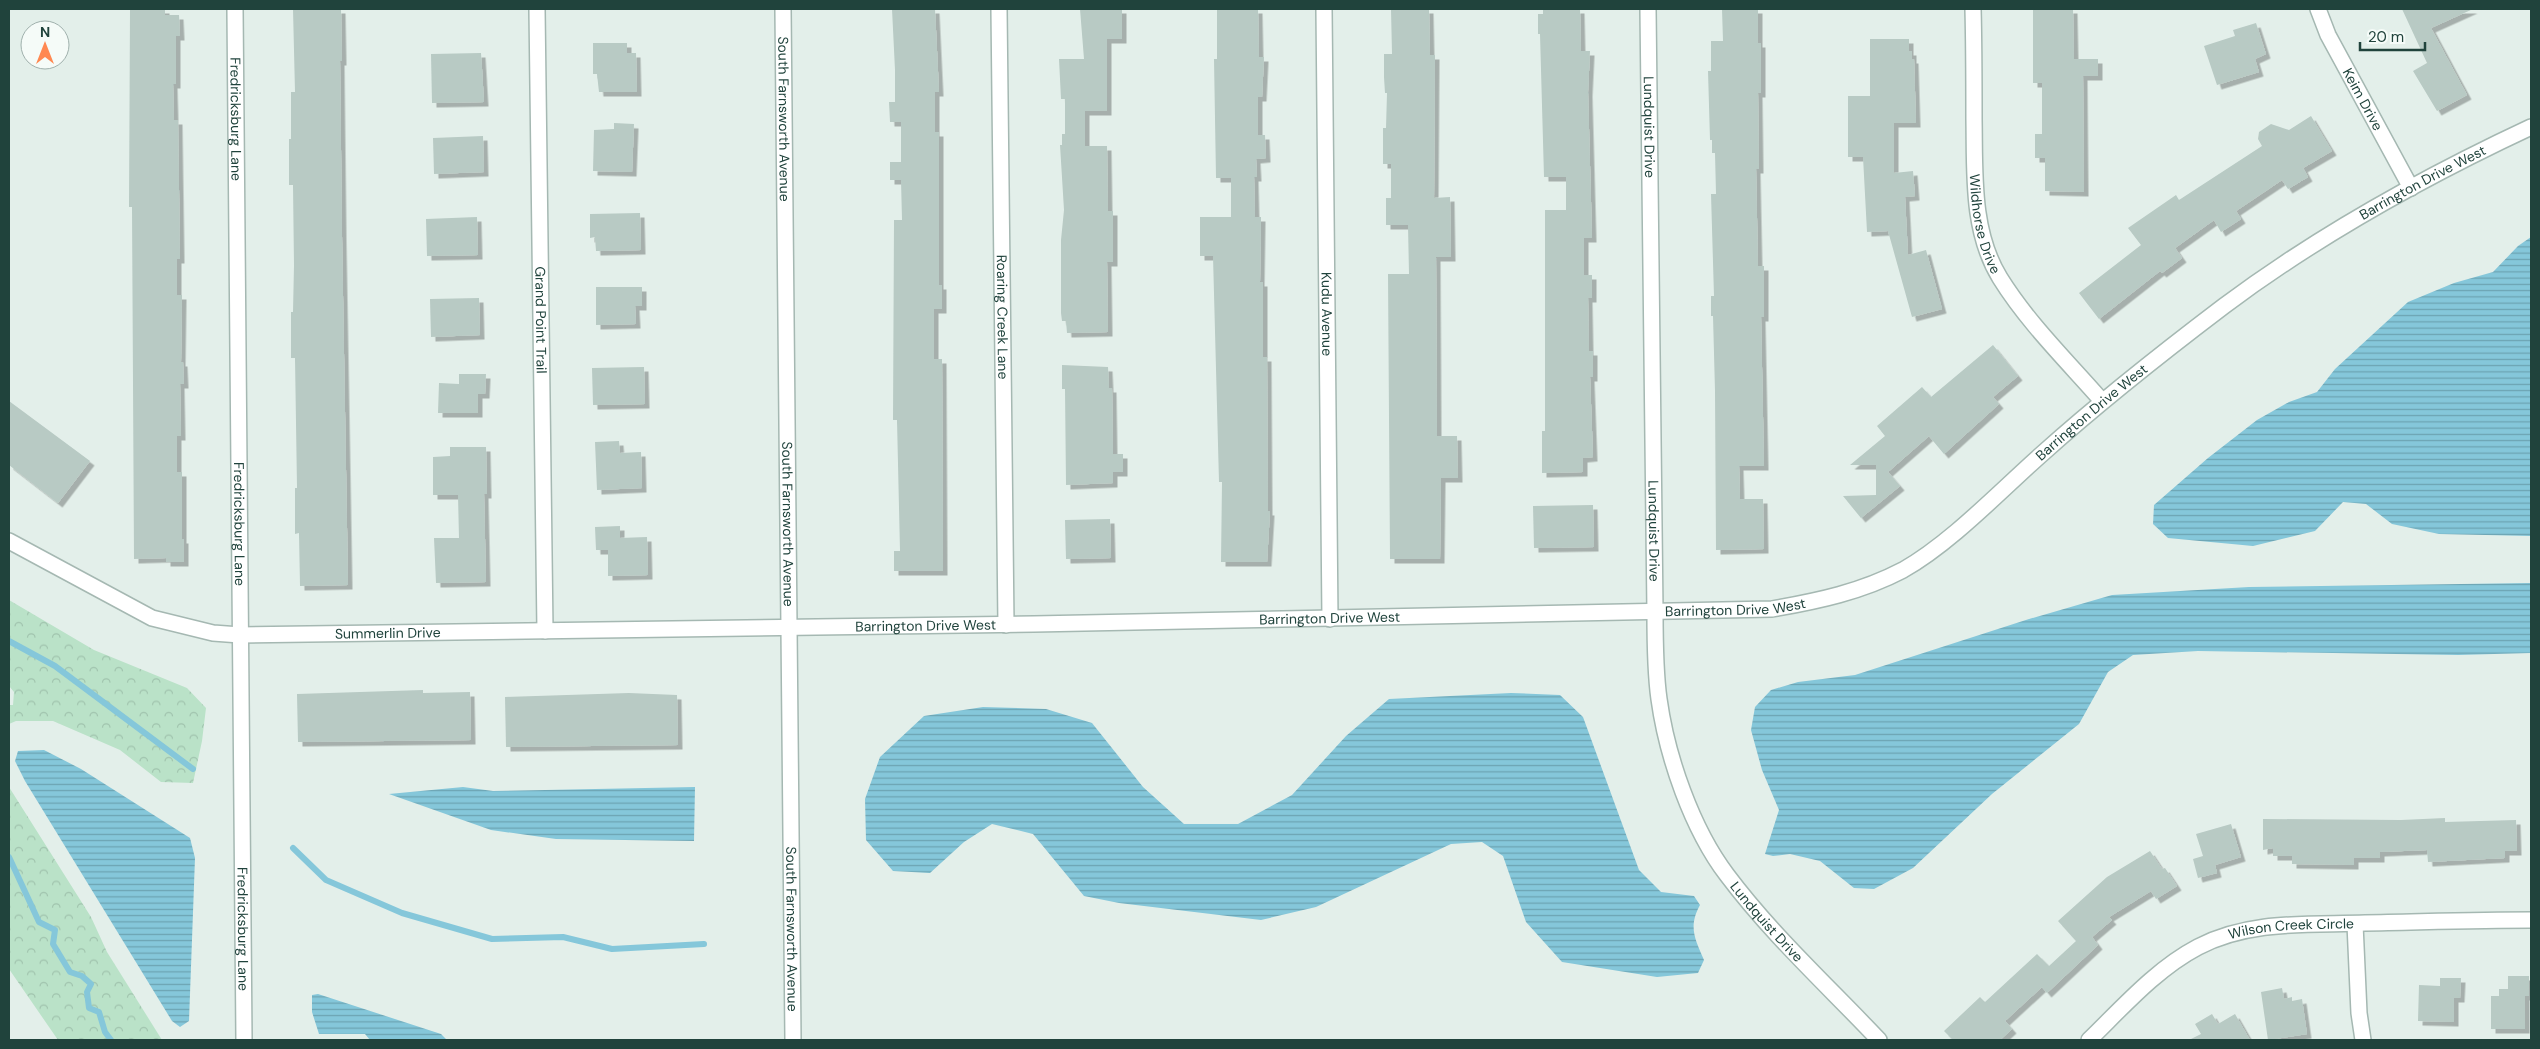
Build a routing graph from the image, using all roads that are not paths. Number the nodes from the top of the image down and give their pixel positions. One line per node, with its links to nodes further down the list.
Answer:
1 (236, 9): 18 (street, Fredricksburg Lane)
2 (537, 9): 17 (street, Grand Point Trail)
3 (783, 9): 16 (street, South Farnsworth Avenue)
4 (999, 9): 15 (street, Roaring Creek Lane)
5 (1324, 9): 14 (street, Kudu Avenue)
6 (1648, 9): 13 (street, Lundquist Drive)
7 (1973, 9): 11 (street, Wildhorse Drive)
8 (2318, 9): 10 (street, Keim Drive)
9 (2531, 127): 10 (street, Barrington Drive West)
10 (2410, 188): 11 (street, Barrington Drive West)
11 (2102, 401): 13 (street, Barrington Drive West)
12 (9, 541): 18 (street, Summerlin Drive)
13 (1655, 612): 14 (street, Barrington Drive West); 23 (street, Lundquist Drive)
14 (1330, 618): 15 (street, Barrington Drive West)
15 (1006, 625): 16 (street, Barrington Drive West)
16 (788, 628): 17 (street, Summerlin Drive); 22 (street, South Farnsworth Avenue)
17 (545, 631): 18 (street, Summerlin Drive)
18 (240, 634): 21 (street, Fredricksburg Lane)
19 (2531, 920): 20 (street, Wilson Creek Circle)
20 (2355, 924): 24 (street, Wilson Creek Circle); 25 (street)
21 (244, 1040)
22 (793, 1040)
23 (1879, 1040)
24 (2088, 1040)
25 (2363, 1040)

